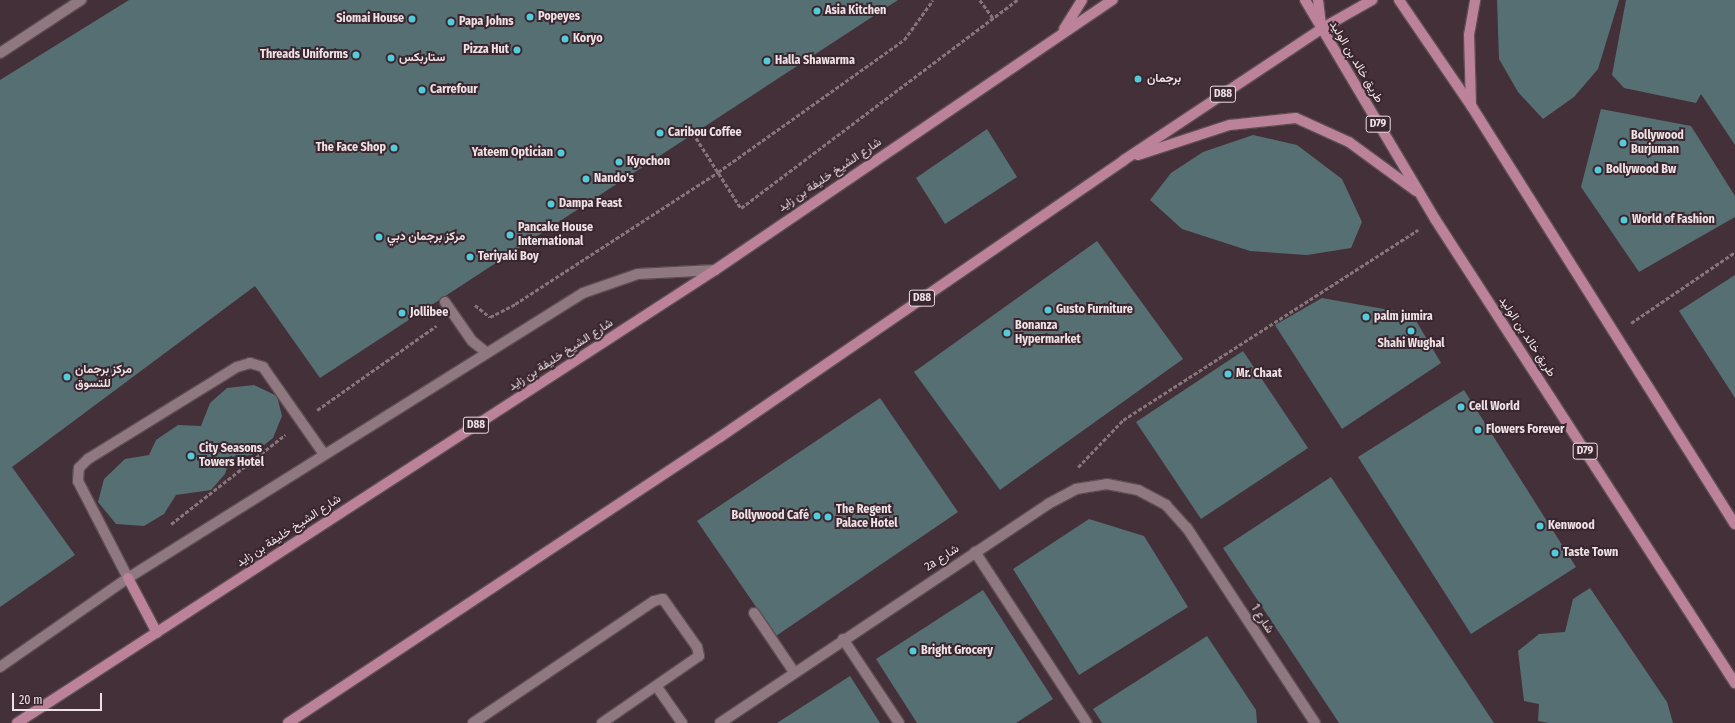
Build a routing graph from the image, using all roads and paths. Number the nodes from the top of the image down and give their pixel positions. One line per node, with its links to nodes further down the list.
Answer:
1 (81, 0): 14 (street)
2 (980, 0): 11 (path)
3 (1017, 0): 11 (path)
4 (1082, 0): 13 (main road)
5 (1113, 0): 13 (main road, شارع الشيخ خليفة بن زايد / D88)
6 (1305, 0): 12 (main road, طريق خالد بن الوليد / D79)
7 (1318, 0): 12 (main road)
8 (1372, 0): 12 (main road, D88)
9 (1399, 0): 15 (main road)
10 (1475, 0): 15 (main road)
11 (993, 18): 16 (path)
12 (1322, 29): 17 (main road, D88); 18 (main road, طريق خالد بن الوليد / D79)
13 (1063, 31): 21 (main road, شارع الشيخ خليفة بن زايد / D88)
14 (0, 53)
15 (1472, 107): 23 (main road)
16 (693, 133)
17 (1124, 160): 18 (main road); 39 (main road, D88)
18 (1421, 194): 19 (main road, طريق خالد بن الوليد / D79)
19 (1435, 219): 26 (path); 36 (main road, طريق خالد بن الوليد / D79)
20 (1735, 252): 23 (path)
21 (715, 270): 24 (street); 32 (main road, شارع الشيخ خليفة بن زايد / D88)
22 (445, 302): 24 (street)
23 (1614, 335): 27 (main road)
24 (486, 352): 25 (street)
25 (324, 454): 30 (street); 30 (street)
26 (1073, 473)
27 (1735, 524)
28 (1187, 528): 29 (street, 2a شارع); 46 (street, شارع 1)
29 (975, 552): 33 (street, 2a شارع); 45 (street)
30 (128, 578): 32 (main road); 34 (street)
31 (754, 613): 35 (street)
32 (157, 633): 38 (main road, شارع الشيخ خليفة بن زايد / D88)
33 (844, 639): 35 (street, 2a شارع); 44 (street)
34 (0, 667)
35 (794, 672): 43 (street, 2a شارع)
36 (1735, 682)
37 (657, 687): 40 (street); 41 (street); 42 (street)
38 (18, 723)
39 (288, 723)
40 (473, 723)
41 (602, 723)
42 (682, 723)
43 (720, 723)
44 (899, 723)
45 (1087, 723)
46 (1315, 723)

